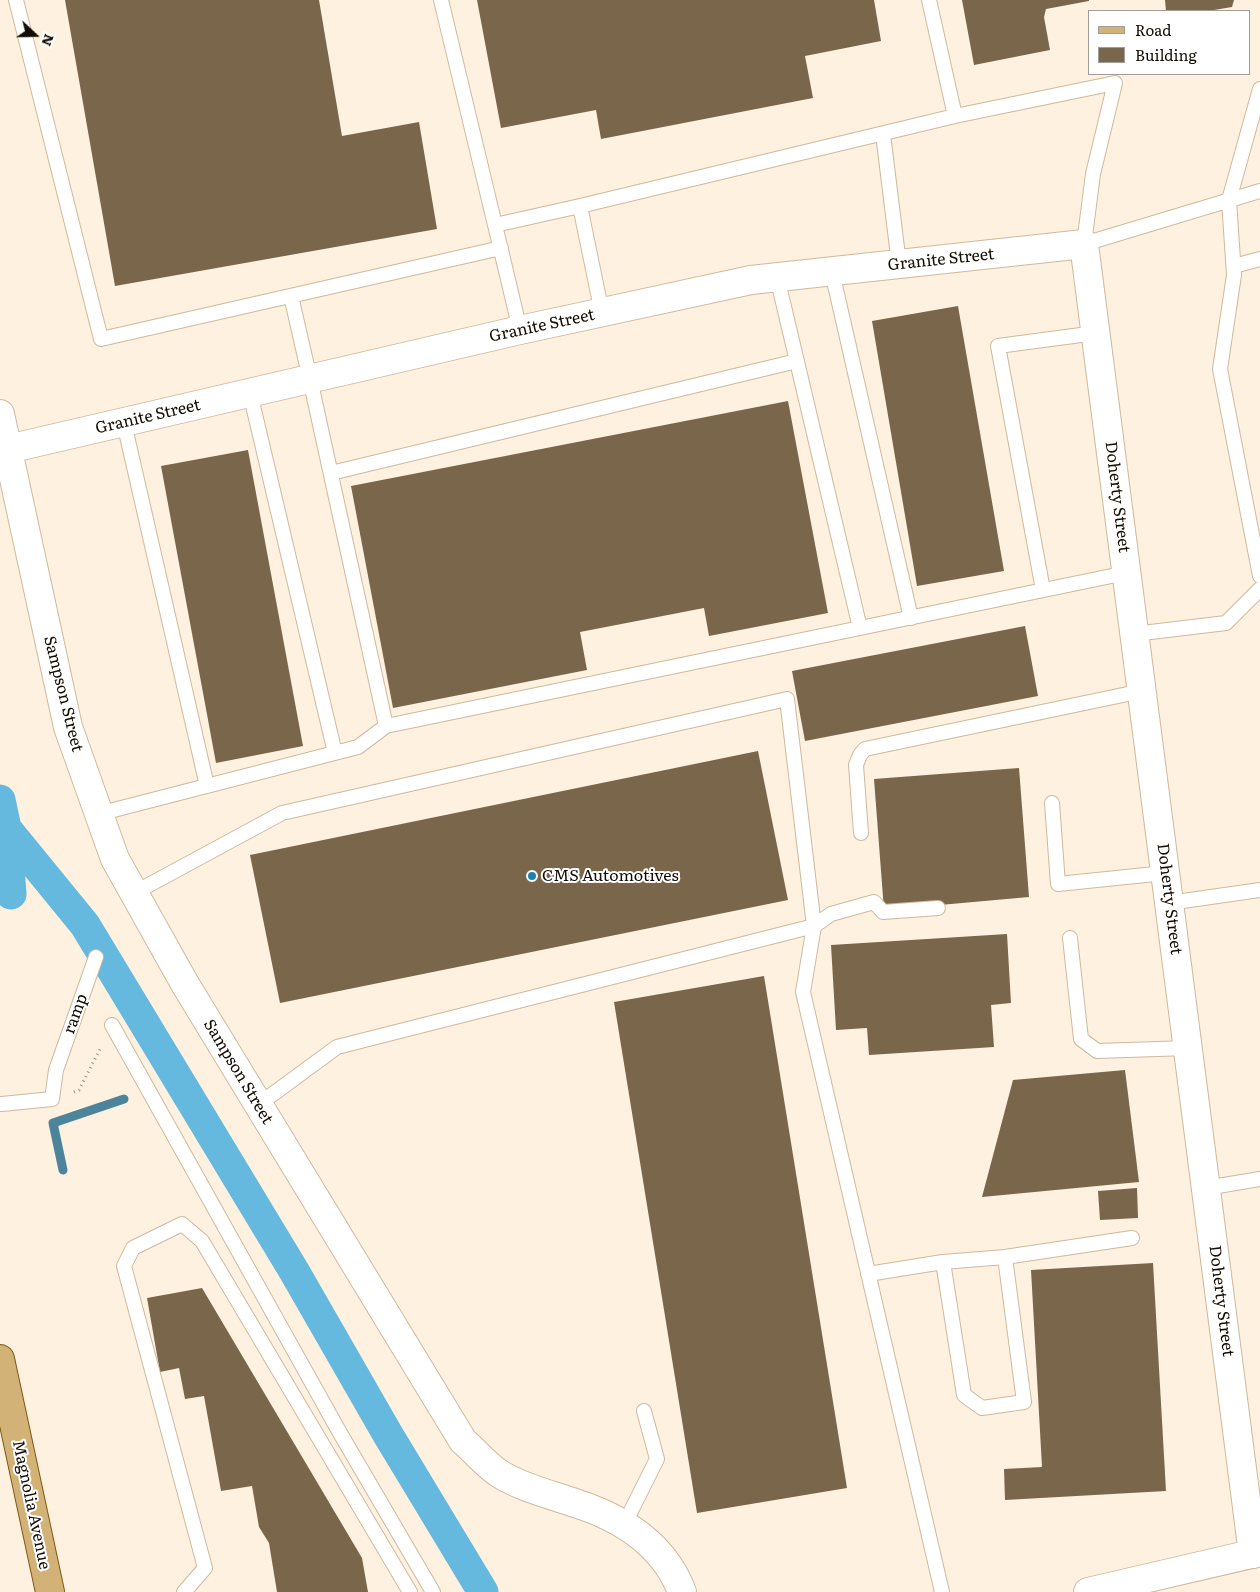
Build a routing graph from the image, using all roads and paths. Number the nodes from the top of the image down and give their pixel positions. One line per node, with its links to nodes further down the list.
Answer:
1 (16, 0): 18 (lane)
2 (441, 0): 10 (lane)
3 (929, 0): 5 (lane)
4 (1260, 89): 8 (lane)
5 (955, 116): 6 (lane); 11 (lane)
6 (883, 134): 9 (lane); 14 (lane)
7 (1260, 191): 8 (lane)
8 (1229, 200): 11 (lane); 15 (lane)
9 (580, 206): 10 (lane); 19 (lane)
10 (495, 224): 12 (lane)
11 (1084, 244): 14 (street, Granite Street); 21 (street, Doherty Street)
12 (501, 248): 18 (lane); 20 (lane)
13 (1260, 259): 15 (lane)
14 (899, 264): 16 (street, Granite Street)
15 (1234, 266): 30 (lane)
16 (832, 272): 17 (street, Granite Street); 33 (lane)
17 (777, 277): 19 (street, Granite Street); 22 (lane)
18 (291, 296): 23 (lane)
19 (602, 313): 20 (street, Granite Street)
20 (520, 330): 23 (street, Granite Street)
21 (1096, 333): 29 (street, Doherty Street); 32 (lane)
22 (797, 361): 28 (lane); 34 (lane)
23 (310, 379): 24 (street, Granite Street); 28 (lane)
24 (250, 393): 26 (street, Granite Street); 38 (lane)
25 (0, 414): 27 (street, Sampson Street)
26 (124, 422): 27 (street, Granite Street); 39 (lane)
27 (8, 450): 41 (street, Sampson Street)
28 (331, 473): 37 (lane)
29 (1126, 573): 32 (lane); 35 (street, Doherty Street)
30 (1260, 576)
31 (1260, 589): 35 (lane)
32 (1043, 590): 33 (lane)
33 (911, 618): 34 (lane)
34 (860, 628): 37 (lane)
35 (1134, 634): 36 (street, Doherty Street)
36 (1142, 691): 42 (lane); 43 (street, Doherty Street)
37 (386, 726): 38 (lane)
38 (335, 753): 39 (lane)
39 (207, 786): 41 (lane)
40 (1052, 803): 43 (lane)
41 (98, 814): 45 (street, Sampson Street)
42 (861, 833)
43 (1165, 873): 46 (street, Doherty Street)
44 (1260, 890): 46 (lane)
45 (134, 893): 48 (lane); 55 (street, Sampson Street)
46 (1169, 903): 52 (street, Doherty Street)
47 (938, 908): 48 (lane)
48 (814, 926): 55 (lane); 61 (lane)
49 (1070, 938): 52 (lane)
50 (96, 957): 53 (lane, ramp)
51 (112, 1025): 53 (path); 69 (lane)
52 (1188, 1048): 57 (street, Doherty Street)
53 (52, 1099): 54 (lane)
54 (2, 1104)
55 (258, 1104): 64 (street, Sampson Street)
56 (1260, 1179): 57 (lane)
57 (1206, 1188): 65 (street, Doherty Street)
58 (1132, 1238): 59 (lane)
59 (1005, 1257): 60 (lane); 60 (lane)
60 (943, 1262): 61 (lane)
61 (868, 1274): 71 (lane)
62 (0, 1359): 66 (main road, Magnolia Avenue)
63 (644, 1411): 64 (lane)
64 (624, 1525): 70 (street, Sampson Street)
65 (1257, 1553): 72 (street)
66 (50, 1592)
67 (184, 1592): 68 (lane)
68 (410, 1592)
69 (433, 1592)
70 (682, 1592)
71 (942, 1592)
72 (1088, 1592)

